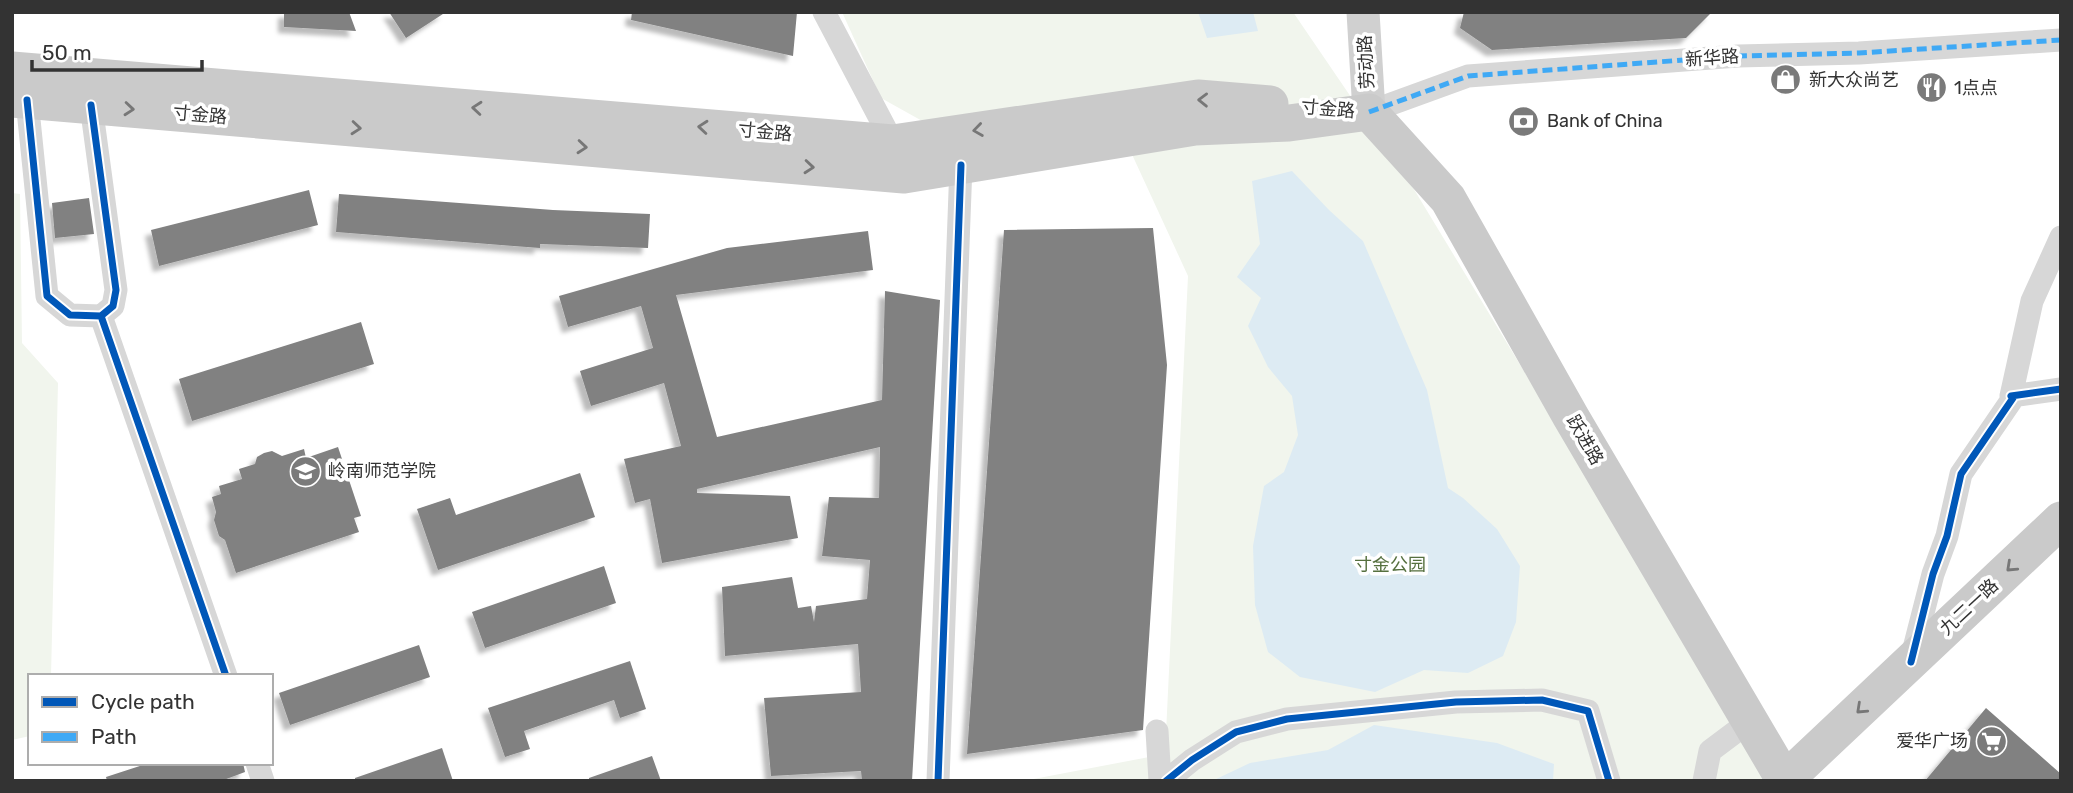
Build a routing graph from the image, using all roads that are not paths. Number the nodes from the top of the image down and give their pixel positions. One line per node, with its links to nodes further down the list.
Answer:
1 (824, 12): 7 (street)
2 (1363, 12): 6 (street, 劳动路)
3 (2061, 40): 6 (street, 新华路)
4 (17, 89): 5 (main road, 寸金路); 7 (main road, 寸金路, one-way to 4); 10 (street)
5 (91, 106): 8 (main road, 寸金路, one-way to 8); 10 (street)
6 (1369, 112): 7 (main road, 寸金路, one-way to 7); 8 (main road, 寸金路); 16 (main road, 跃进路)
7 (892, 143)
8 (961, 165): 18 (street)
9 (2061, 237): 12 (street)
10 (101, 317): 15 (street)
11 (2061, 389): 12 (street)
12 (2011, 396): 14 (street)
13 (2061, 520): 14 (main road, 九二一路, one-way to 14)
14 (1911, 662): 23 (main road, 九二一路, one-way to 23)
15 (225, 674)
16 (1750, 721): 22 (street); 23 (main road, 跃进路)
17 (1157, 732): 19 (street)
18 (937, 781)
19 (1160, 781)
20 (1166, 781): 21 (street)
21 (1609, 781)
22 (1704, 781)
23 (1785, 781)

